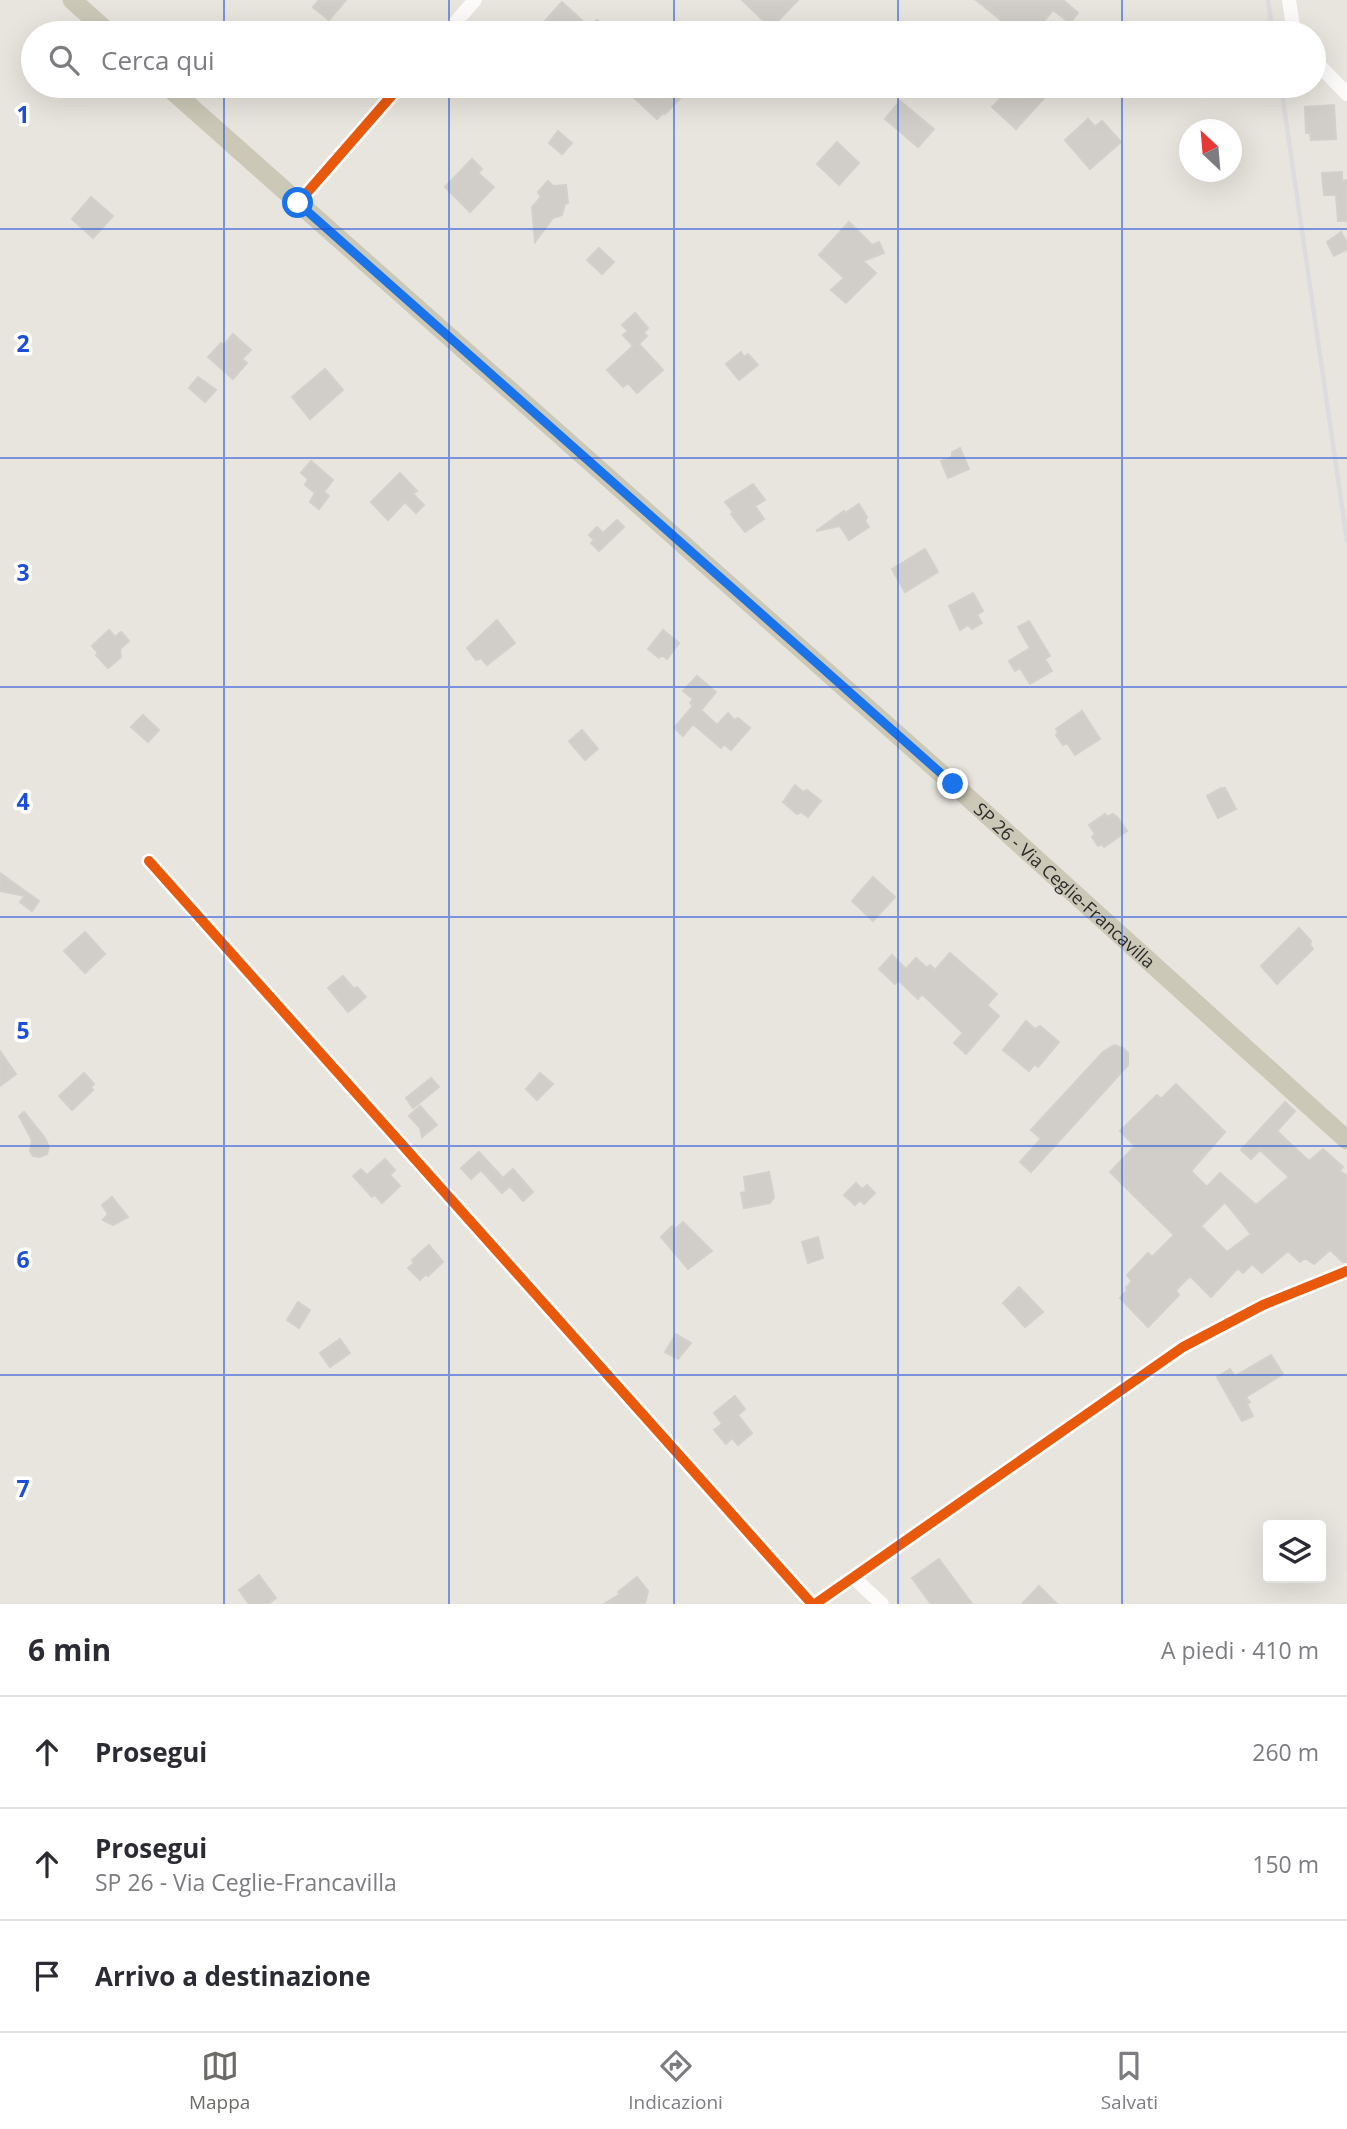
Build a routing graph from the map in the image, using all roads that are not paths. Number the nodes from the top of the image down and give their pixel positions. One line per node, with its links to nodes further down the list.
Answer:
1 (72, 0): 4 (main road)
2 (475, 0): 5 (street)
3 (1289, 0): 6 (street)
4 (96, 21)
5 (457, 21)
6 (1292, 21)
7 (1326, 72): 8 (street)
8 (1347, 94)
9 (180, 98): 11 (main road, SP 26 - Via Ceglie-Francavilla)
10 (390, 98): 11 (street)
11 (298, 203): 13 (main road, SP 26 - Via Ceglie-Francavilla)
12 (149, 861): 16 (street)
13 (1347, 1140)
14 (1347, 1271): 15 (street)
15 (853, 1577): 16 (street); 17 (street)
16 (814, 1604)
17 (882, 1604)

